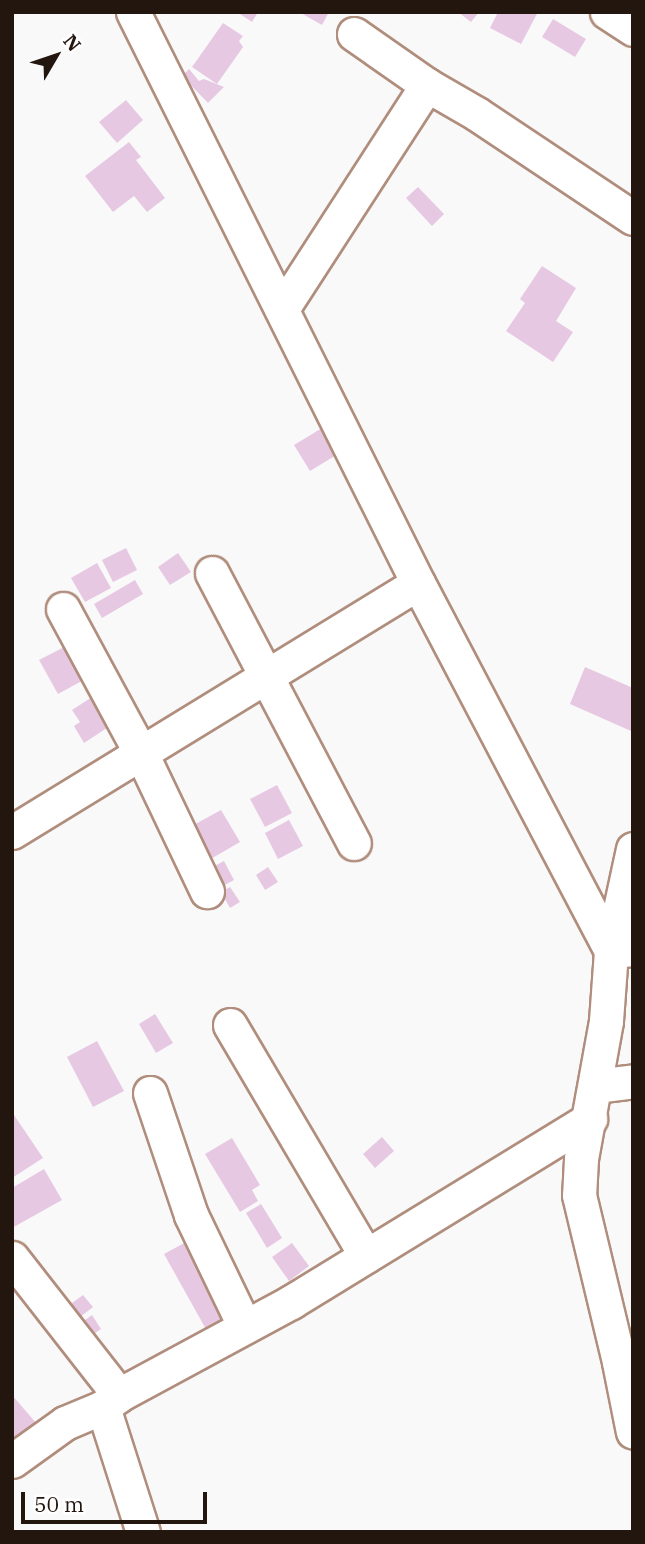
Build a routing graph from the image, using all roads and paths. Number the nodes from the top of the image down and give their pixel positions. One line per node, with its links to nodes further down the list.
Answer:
1 (132, 12): 7 (street)
2 (607, 12): 3 (street)
3 (633, 29)
4 (354, 34): 5 (street)
5 (426, 85): 6 (street); 7 (street)
6 (633, 218)
7 (282, 309): 9 (street)
8 (212, 573): 11 (street)
9 (418, 583): 11 (street); 17 (street)
10 (63, 609): 12 (street)
11 (265, 676): 12 (street); 14 (street)
12 (142, 755): 13 (street); 16 (street)
13 (12, 832)
14 (354, 843)
15 (633, 849): 17 (street)
16 (207, 891)
17 (622, 950): 20 (street)
18 (230, 1025): 23 (street)
19 (633, 1081): 20 (street)
20 (595, 1086): 22 (street)
21 (150, 1093): 25 (street)
22 (590, 1119): 23 (street); 26 (street)
23 (366, 1256): 25 (street)
24 (12, 1258): 27 (street)
25 (245, 1327): 27 (street)
26 (626, 1359): 28 (street)
27 (111, 1401): 29 (street); 30 (street)
28 (633, 1432)
29 (12, 1461)
30 (143, 1532)

